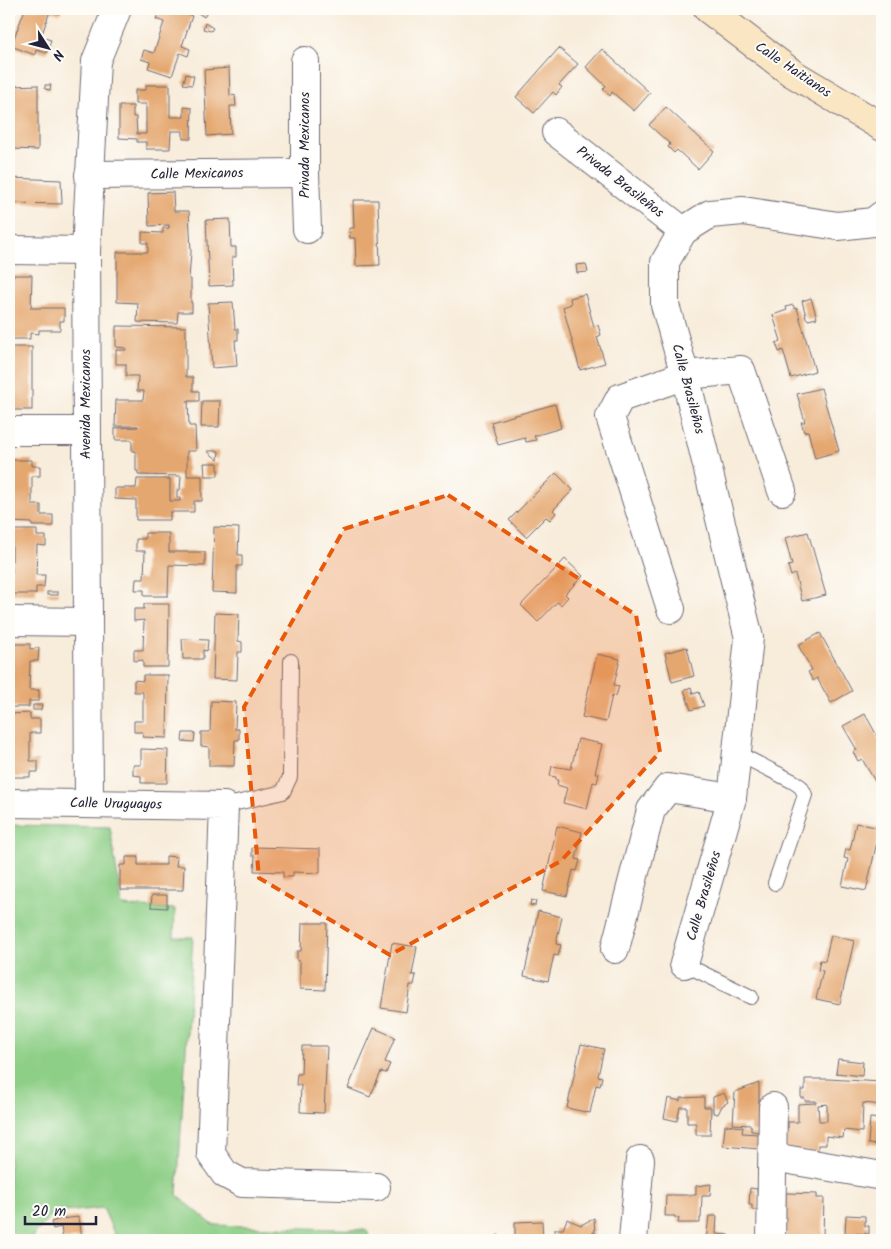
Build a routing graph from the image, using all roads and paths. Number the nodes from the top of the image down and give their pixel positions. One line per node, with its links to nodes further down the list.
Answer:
1 (117, 9): 7 (street, Avenida Mexicanos)
2 (708, 9): 4 (street, Calle Haitianos)
3 (305, 61): 6 (street, Privada Mexicanos)
4 (882, 127)
5 (556, 132): 10 (street, Privada Brasileños)
6 (304, 173): 7 (street, Calle Mexicanos); 9 (street, Privada Mexicanos)
7 (89, 175): 12 (street, Avenida Mexicanos)
8 (882, 215): 10 (street, Calle Brasileños)
9 (307, 230)
10 (683, 232): 13 (street, Calle Brasileños)
11 (9, 250): 12 (street)
12 (86, 251): 15 (street, Avenida Mexicanos)
13 (685, 375): 16 (street); 17 (street); 21 (street, Calle Brasileños)
14 (9, 431): 15 (street)
15 (86, 431): 19 (street, Avenida Mexicanos)
16 (782, 491)
17 (671, 609)
18 (9, 621): 19 (street)
19 (88, 622): 24 (street, Avenida Mexicanos)
20 (291, 661): 25 (lane)
21 (737, 753): 22 (street, Calle Brasileños); 26 (lane)
22 (732, 798): 27 (street); 28 (street, Calle Brasileños)
23 (9, 803): 24 (street, Calle Uruguayos)
24 (88, 804): 25 (street, Calle Uruguayos)
25 (224, 806): 34 (street)
26 (775, 882)
27 (614, 949)
28 (684, 964): 29 (lane, Calle Brasileños)
29 (751, 997)
30 (774, 1107): 31 (street)
31 (773, 1157): 33 (street); 36 (street)
32 (640, 1160): 35 (street)
33 (882, 1176)
34 (376, 1187)
35 (633, 1240)
36 (771, 1240)

